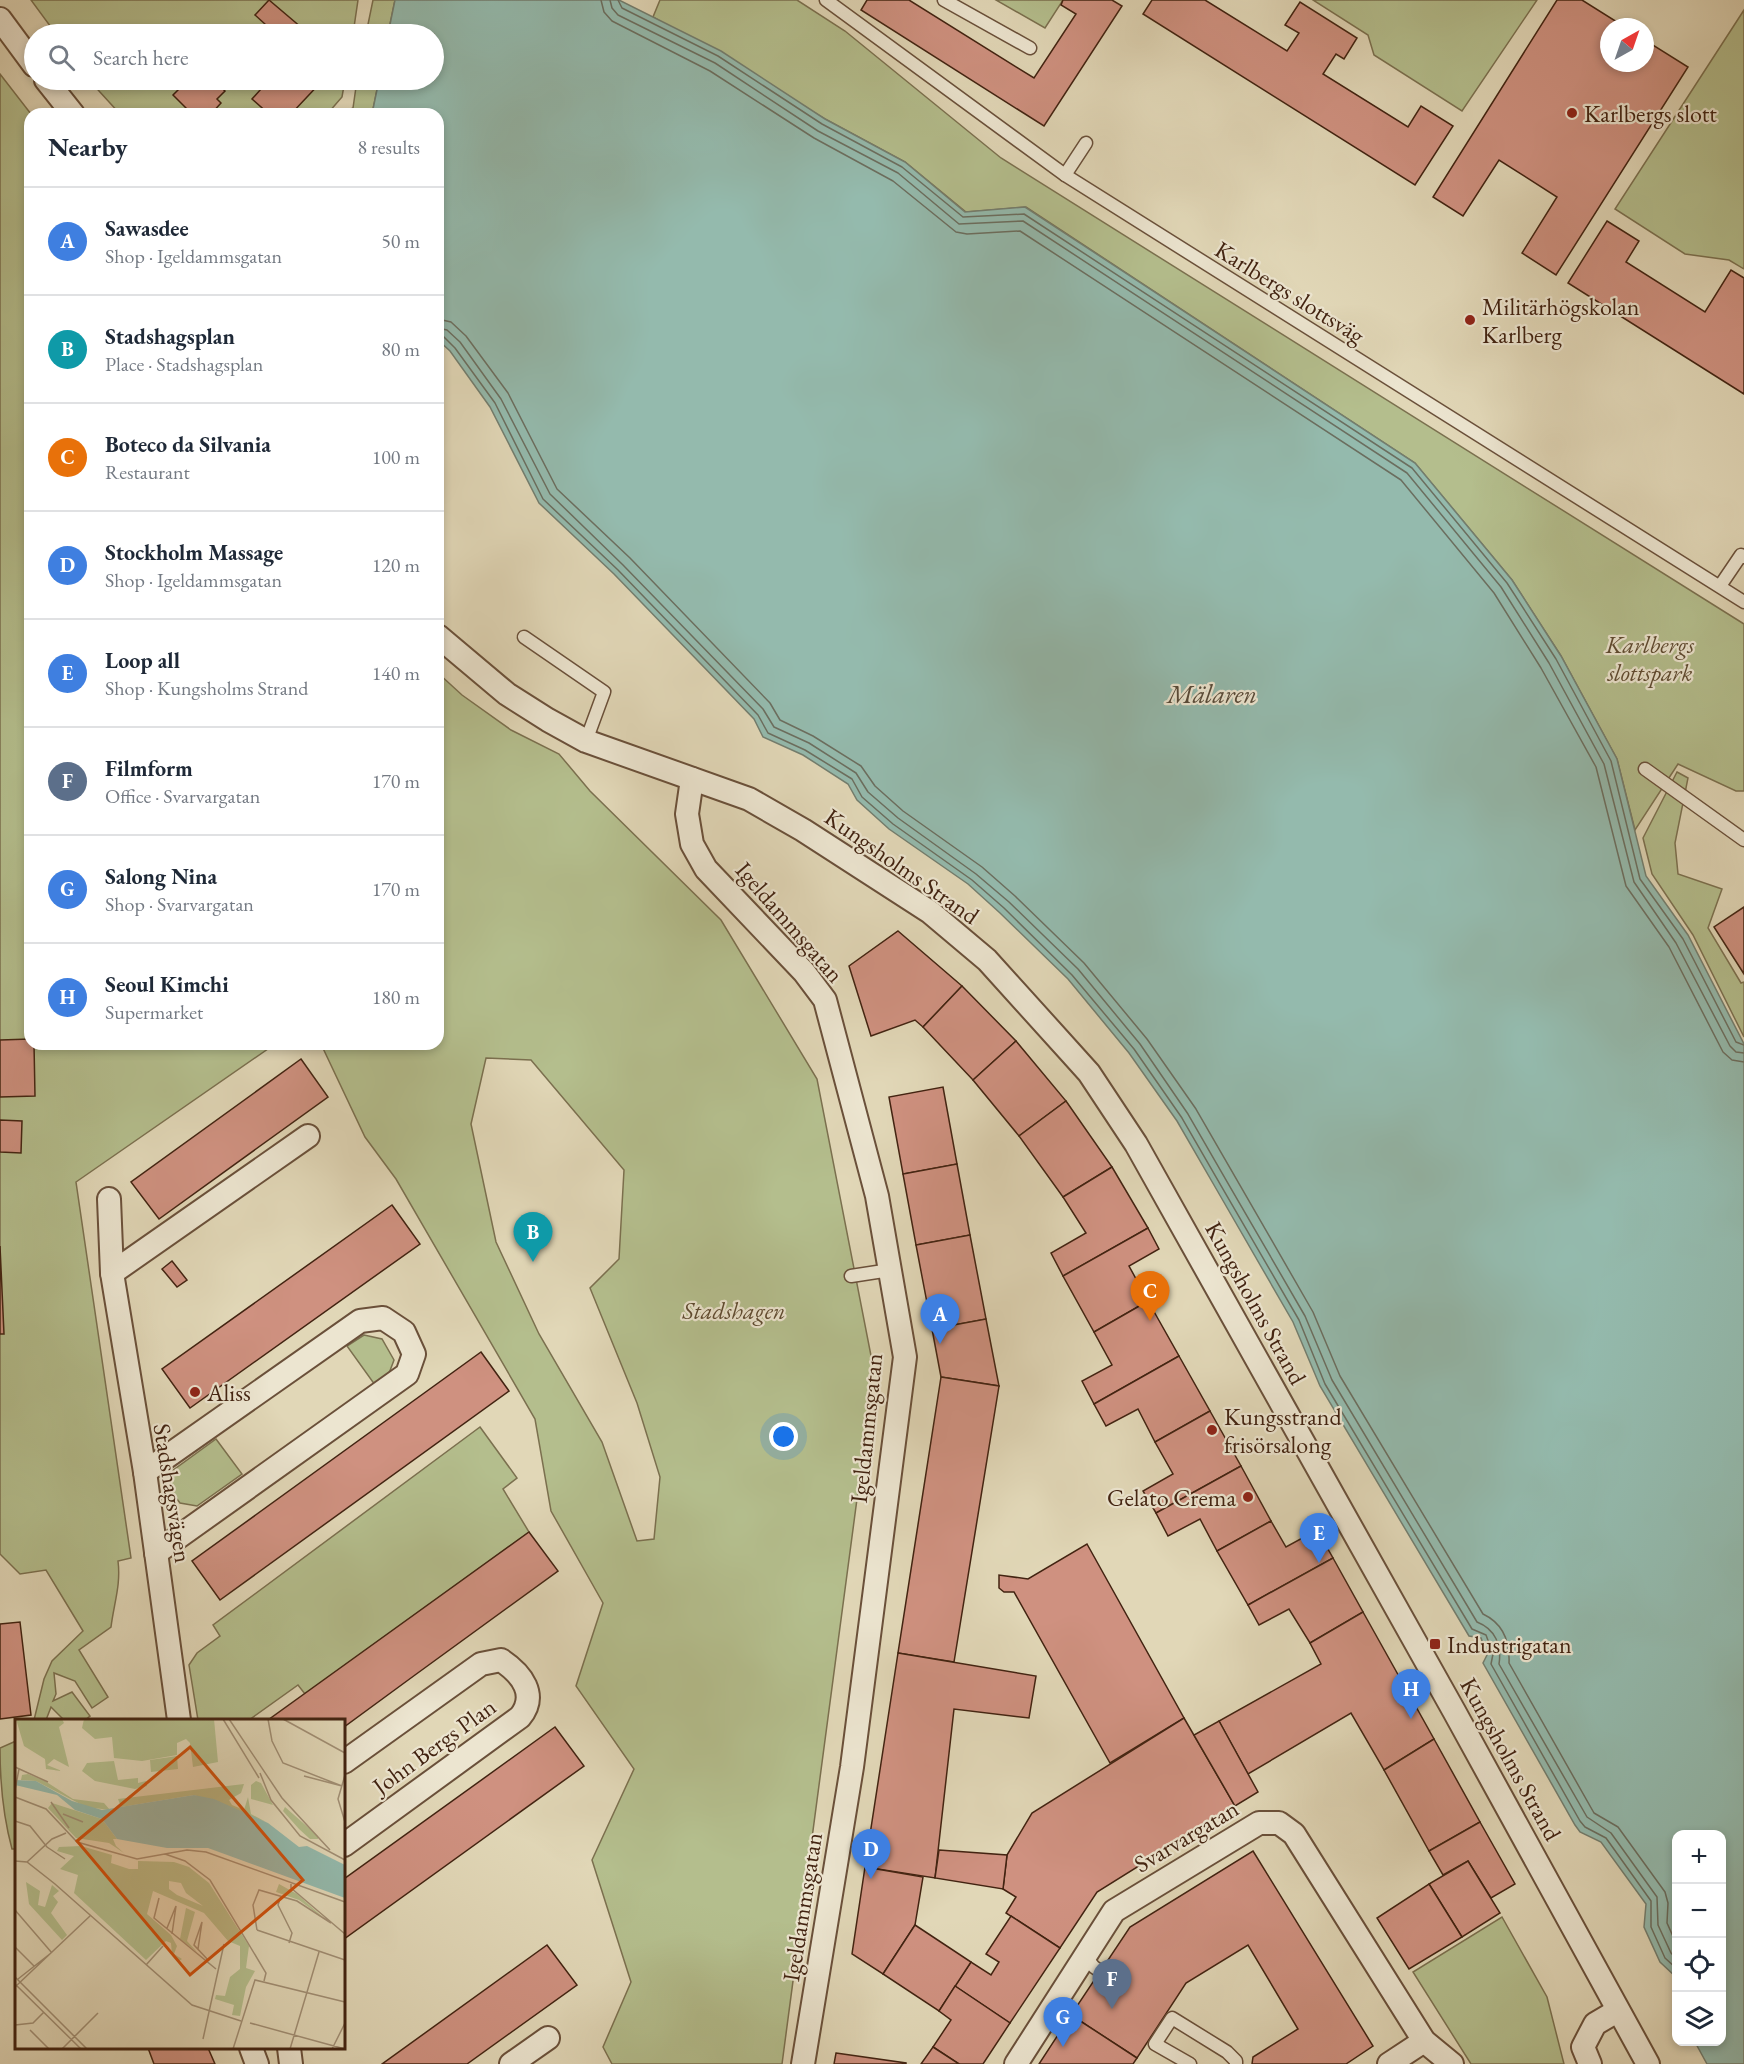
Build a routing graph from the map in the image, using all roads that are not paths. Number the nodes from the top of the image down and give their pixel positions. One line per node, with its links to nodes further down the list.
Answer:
1 (826, 0): 9 (lane, Karlbergs slottsväg)
2 (944, 0): 4 (lane)
3 (0, 20): 5 (street)
4 (1030, 48)
5 (24, 52)
6 (54, 90): 7 (street)
7 (68, 108)
8 (1086, 143): 9 (lane)
9 (1065, 175): 11 (lane, Karlbergs slottsväg)
10 (1744, 557): 11 (lane)
11 (1720, 586): 12 (lane, Karlbergs slottsväg)
12 (1744, 602)
13 (524, 637): 15 (lane)
14 (444, 641): 15 (street, Kungsholms Strand)
15 (586, 741): 17 (street, Kungsholms Strand)
16 (1645, 769): 18 (lane)
17 (692, 779): 21 (street, Igeldammsgatan); 31 (street, Kungsholms Strand)
18 (1744, 840)
19 (308, 1136): 22 (street)
20 (109, 1199): 22 (street, Stadshagsvägen)
21 (890, 1270): 23 (lane); 39 (street, Igeldammsgatan)
22 (112, 1274): 24 (street, Stadshagsvägen)
23 (851, 1276)
24 (145, 1472): 25 (street, Stadshagsvägen); 25 (street)
25 (156, 1553): 26 (street, Stadshagsvägen)
26 (179, 1719)
27 (345, 1761): 28 (street, John Bergs Plan)
28 (345, 1844)
29 (1085, 1956): 30 (lane); 33 (street, Svarvargatan); 40 (street, Svarvargatan)
30 (1120, 1985)
31 (1617, 2011): 45 (street); 46 (street, Kungsholms Strand)
32 (548, 2038): 38 (street)
33 (1424, 2041): 43 (street); 44 (street, Svarvargatan)
34 (251, 2049): 36 (street)
35 (289, 2049): 37 (street)
36 (257, 2064)
37 (291, 2064)
38 (511, 2064)
39 (803, 2064)
40 (1016, 2064)
41 (1190, 2064): 42 (lane)
42 (1236, 2064)
43 (1389, 2064)
44 (1452, 2064)
45 (1590, 2064)
46 (1648, 2064)

